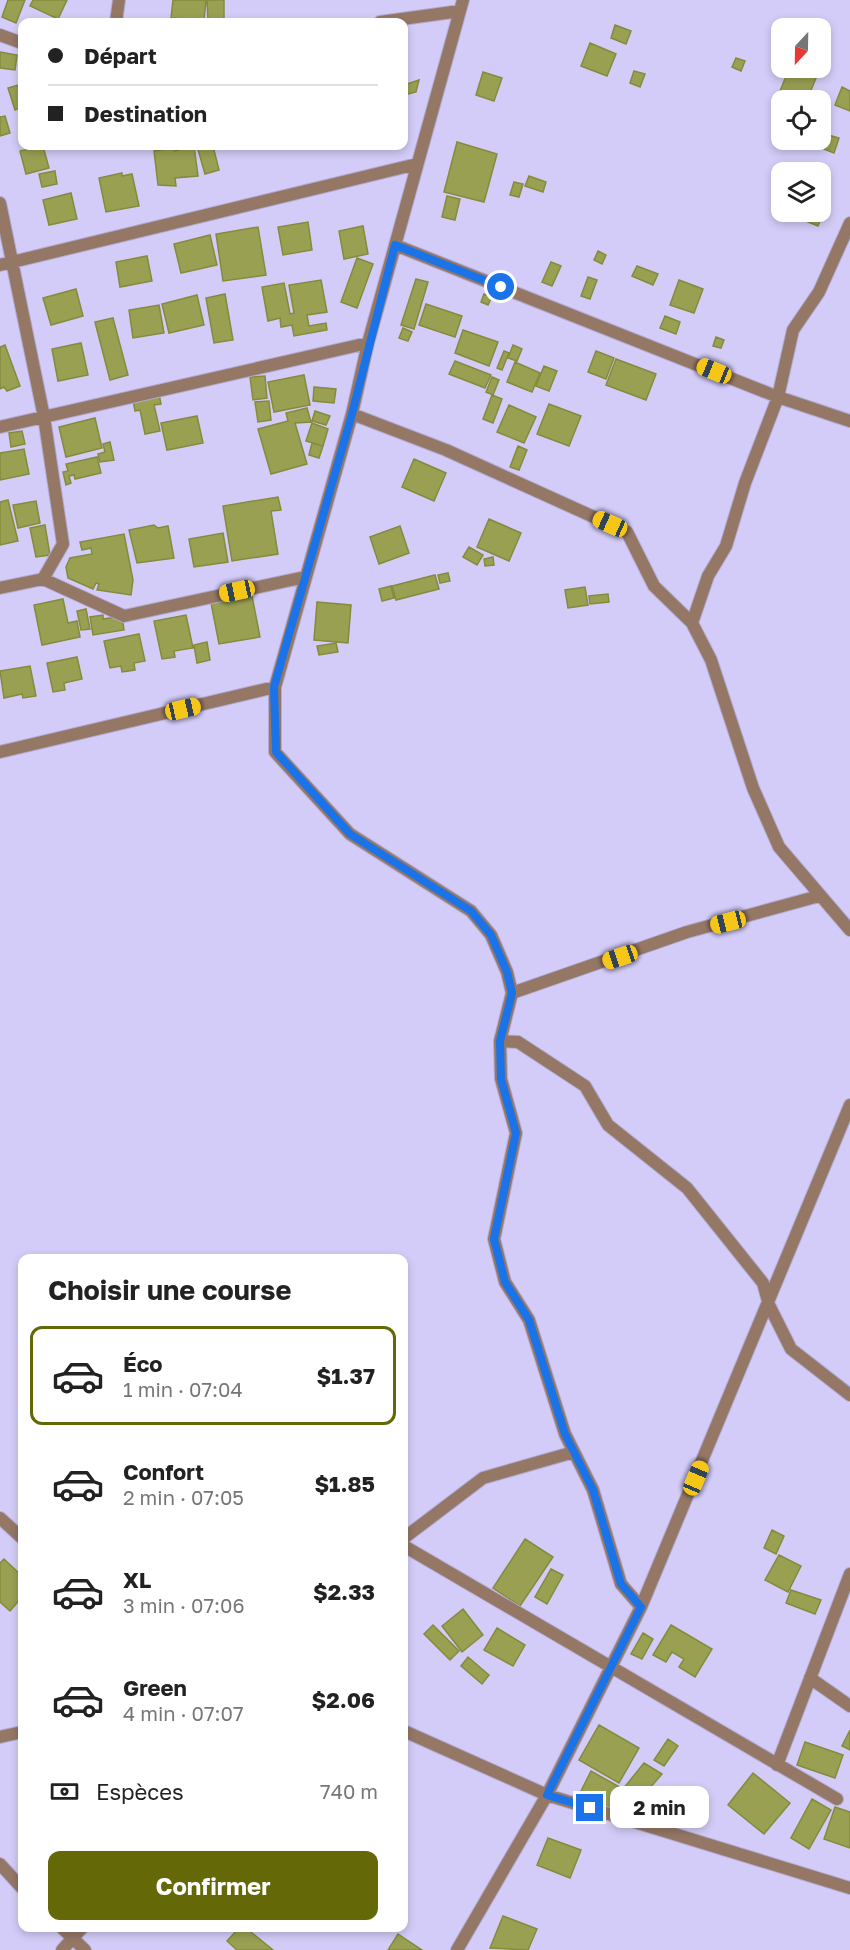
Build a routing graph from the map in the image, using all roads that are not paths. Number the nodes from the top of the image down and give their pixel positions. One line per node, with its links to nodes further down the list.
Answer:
1 (119, 0): 3 (street)
2 (461, 5): 4 (street); 7 (street)
3 (117, 18)
4 (399, 18)
5 (0, 35): 6 (street)
6 (18, 42)
7 (417, 164): 11 (street); 12 (street)
8 (0, 203): 12 (street)
9 (850, 216): 10 (street)
10 (850, 223): 15 (street)
11 (395, 245): 14 (street); 15 (street)
12 (13, 263): 13 (street); 17 (street)
13 (0, 265)
14 (368, 343): 16 (street); 17 (street)
15 (778, 397): 18 (street); 23 (street)
16 (352, 414): 20 (street); 23 (street)
17 (44, 417): 19 (street); 21 (street)
18 (850, 421)
19 (0, 427)
20 (305, 577): 21 (street); 24 (street)
21 (43, 579): 22 (street)
22 (0, 588)
23 (692, 623): 26 (street)
24 (274, 687): 25 (street); 28 (street)
25 (0, 752)
26 (819, 896): 27 (street); 28 (street)
27 (850, 930)
28 (512, 993): 29 (street)
29 (500, 1041): 31 (street); 33 (street)
30 (850, 1106): 31 (street)
31 (769, 1305): 32 (street); 39 (street)
32 (850, 1395)
33 (574, 1452): 36 (street); 39 (street)
34 (0, 1518): 35 (street)
35 (18, 1534)
36 (408, 1535)
37 (408, 1548): 40 (street)
38 (850, 1574): 41 (street)
39 (641, 1607): 40 (street)
40 (610, 1667): 46 (street); 47 (street)
41 (810, 1678): 42 (street); 46 (street)
42 (850, 1706)
43 (18, 1733): 45 (street)
44 (408, 1733): 47 (street)
45 (0, 1737)
46 (777, 1765): 48 (street)
47 (547, 1795): 51 (street); 55 (street)
48 (837, 1799)
49 (0, 1864): 50 (street)
50 (18, 1883)
51 (850, 1888)
52 (66, 1932): 54 (street)
53 (78, 1932): 54 (street)
54 (72, 1937): 56 (street); 57 (street)
55 (460, 1949)
56 (62, 1950)
57 (85, 1950)

